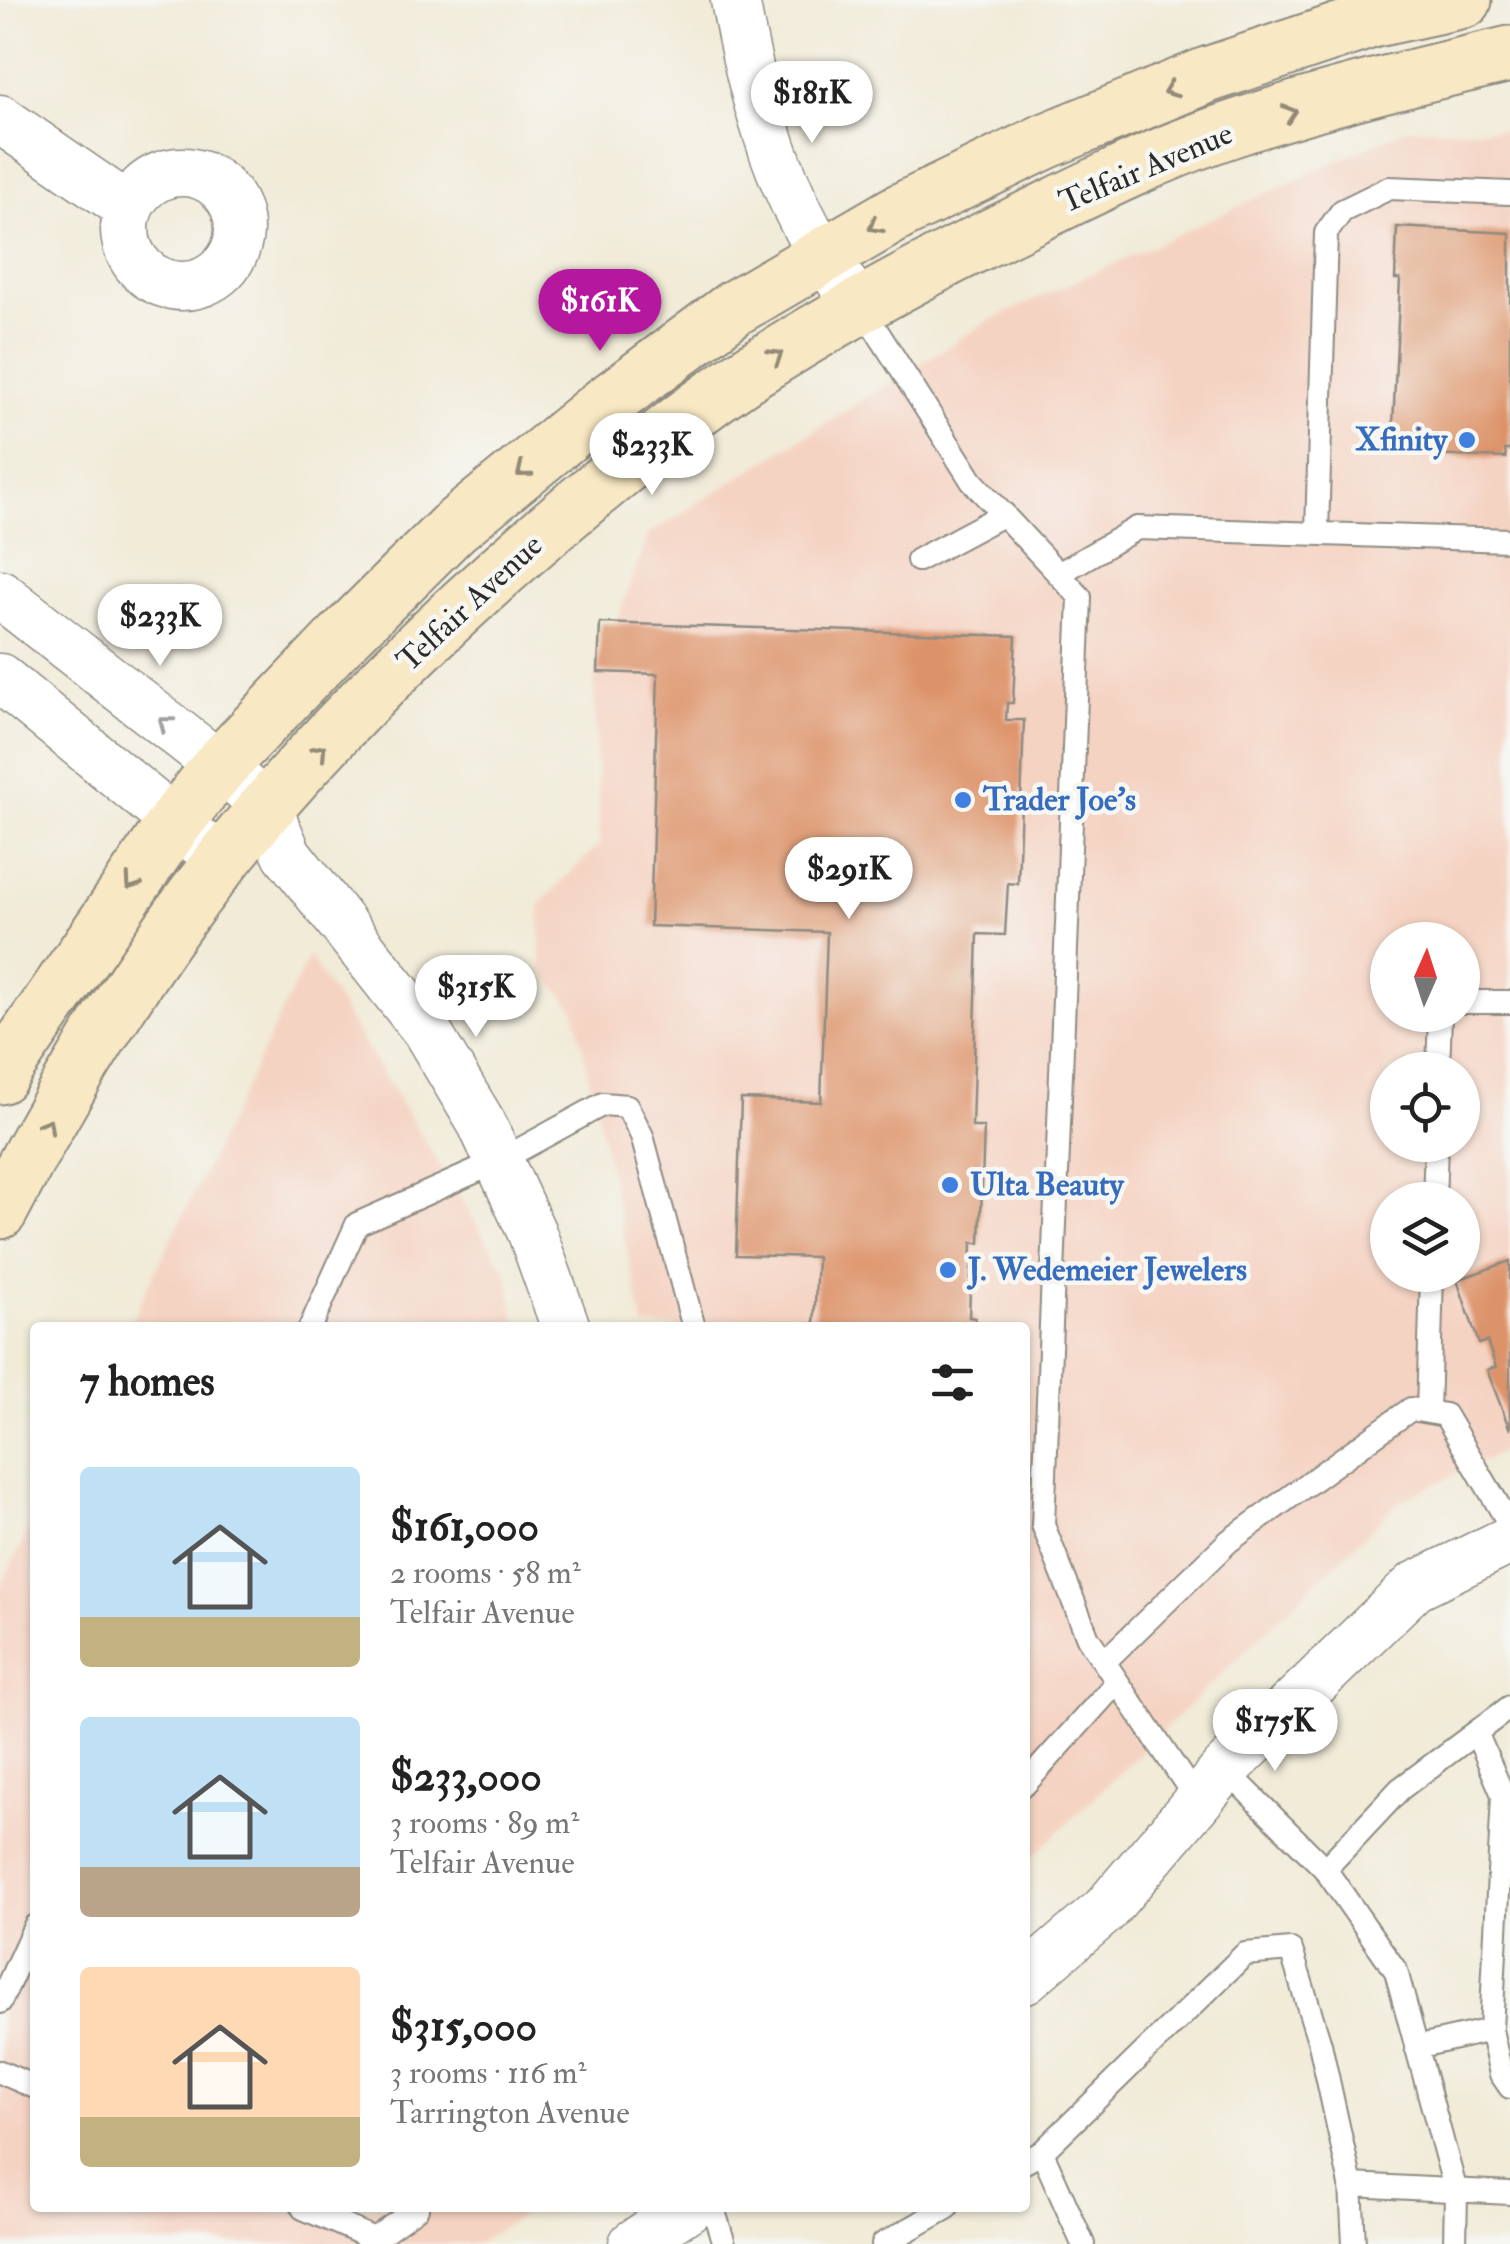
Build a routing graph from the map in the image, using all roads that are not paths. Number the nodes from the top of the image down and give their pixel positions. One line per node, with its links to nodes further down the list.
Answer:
1 (735, 0): 8 (street)
2 (1464, 0): 3 (street, Telfair Avenue)
3 (1405, 7): 8 (street, Telfair Avenue, one-way to 8)
4 (1510, 54): 9 (street, Telfair Avenue, one-way to 4)
5 (0, 119): 7 (street)
6 (1510, 193): 11 (lane)
7 (128, 208)
8 (823, 256): 9 (street); 17 (street, Telfair Avenue, one-way to 17)
9 (861, 306): 10 (lane); 18 (street, Telfair Avenue, one-way to 9)
10 (1004, 514): 13 (lane); 14 (lane)
11 (1318, 532): 12 (lane); 14 (lane)
12 (1510, 540)
13 (918, 560)
14 (1060, 573): 33 (lane)
15 (0, 594): 17 (street, one-way to 15)
16 (0, 678): 19 (street)
17 (220, 766): 18 (street); 19 (street, Telfair Avenue)
18 (267, 807): 20 (street, Telfair Avenue); 24 (street)
19 (176, 821): 20 (street); 23 (street, Telfair Avenue, one-way to 23)
20 (224, 862): 25 (street, Telfair Avenue, one-way to 20)
21 (1480, 1002): 22 (lane)
22 (1510, 1002)
23 (0, 1076)
24 (499, 1162): 27 (lane); 28 (street); 29 (lane)
25 (0, 1211)
26 (1432, 1292): 30 (lane)
27 (313, 1322)
28 (564, 1322)
29 (692, 1322)
30 (1428, 1412): 31 (lane); 33 (lane)
31 (1510, 1525)
32 (1510, 1540): 38 (street)
33 (1104, 1662): 34 (lane)
34 (1118, 1682): 37 (lane); 38 (lane)
35 (1510, 1707): 36 (lane)
36 (1476, 1732): 39 (lane); 43 (lane)
37 (1030, 1779)
38 (1211, 1784): 39 (lane); 41 (street)
39 (1325, 1869): 44 (lane)
40 (30, 1937): 42 (lane)
41 (1030, 1975)
42 (0, 2002)
43 (1492, 2030): 44 (lane); 47 (lane)
44 (1416, 2047): 50 (lane)
45 (0, 2072): 46 (lane)
46 (30, 2086)
47 (1510, 2087)
48 (1034, 2157): 49 (lane); 61 (lane)
49 (1351, 2185): 50 (lane); 62 (lane)
50 (1456, 2192): 51 (lane); 63 (lane)
51 (1510, 2193)
52 (311, 2212): 57 (lane)
53 (411, 2212): 57 (lane)
54 (682, 2212): 58 (street)
55 (714, 2212): 59 (lane)
56 (939, 2212): 60 (lane)
57 (370, 2242)
58 (634, 2244)
59 (724, 2244)
60 (884, 2244)
61 (1084, 2244)
62 (1354, 2244)
63 (1455, 2244)

